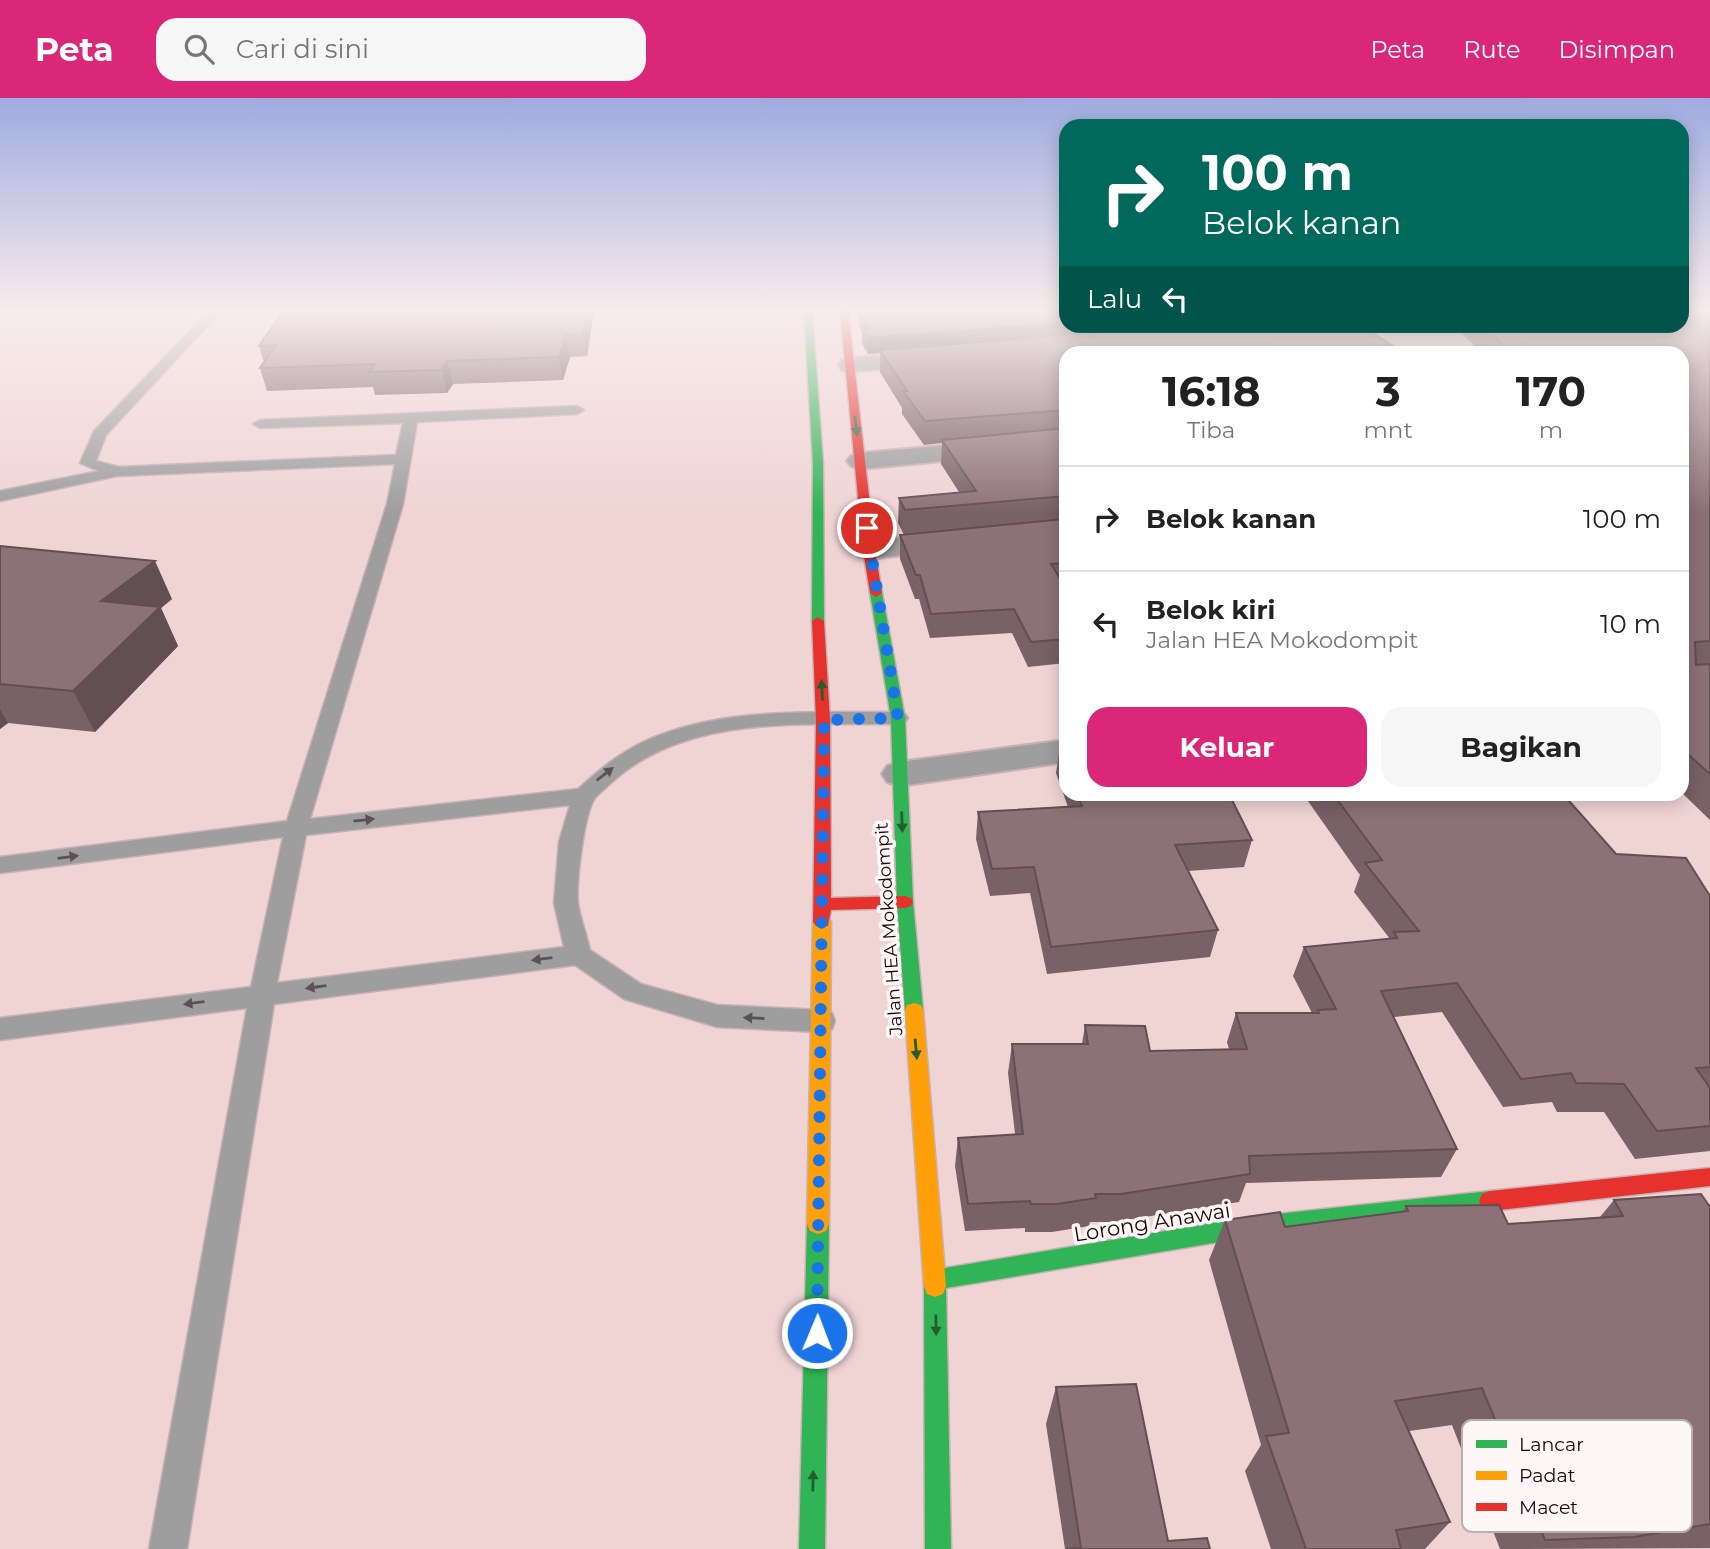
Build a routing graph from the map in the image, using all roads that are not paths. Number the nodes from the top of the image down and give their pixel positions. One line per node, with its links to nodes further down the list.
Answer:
1 (152, 378): 10 (lane)
2 (812, 378): 15 (street, one-way to 2)
3 (851, 378): 9 (street, Jalan HEA Mokodompit, one-way to 9)
4 (576, 410): 5 (lane)
5 (411, 418): 6 (lane); 8 (lane)
6 (260, 424)
7 (1059, 443): 9 (street)
8 (403, 459): 10 (lane); 19 (lane)
9 (860, 461): 13 (street, Jalan HEA Mokodompit)
10 (118, 472): 11 (lane)
11 (0, 496)
12 (980, 539): 13 (street)
13 (869, 550): 14 (street, Jalan HEA Mokodompit)
14 (898, 718): 15 (lane); 17 (street, Jalan HEA Mokodompit)
15 (824, 720): 18 (lane, one-way to 15); 22 (street)
16 (1059, 752): 17 (street)
17 (900, 774): 21 (street, Jalan HEA Mokodompit, one-way to 21)
18 (584, 796): 19 (lane, one-way to 18); 23 (lane)
19 (296, 828): 20 (lane, one-way to 19); 24 (lane)
20 (0, 865)
21 (905, 902): 22 (street); 28 (street, Jalan HEA Mokodompit, one-way to 28)
22 (822, 904): 25 (street)
23 (579, 955): 24 (lane, one-way to 24); 25 (lane, one-way to 23)
24 (262, 995): 26 (lane, one-way to 26); 29 (lane)
25 (822, 1021): 30 (street, one-way to 25)
26 (0, 1029)
27 (1710, 1177): 28 (street, Lorong Anawai)
28 (935, 1279): 31 (street, Jalan HEA Mokodompit, one-way to 31)
29 (168, 1549)
30 (812, 1549)
31 (938, 1549)

